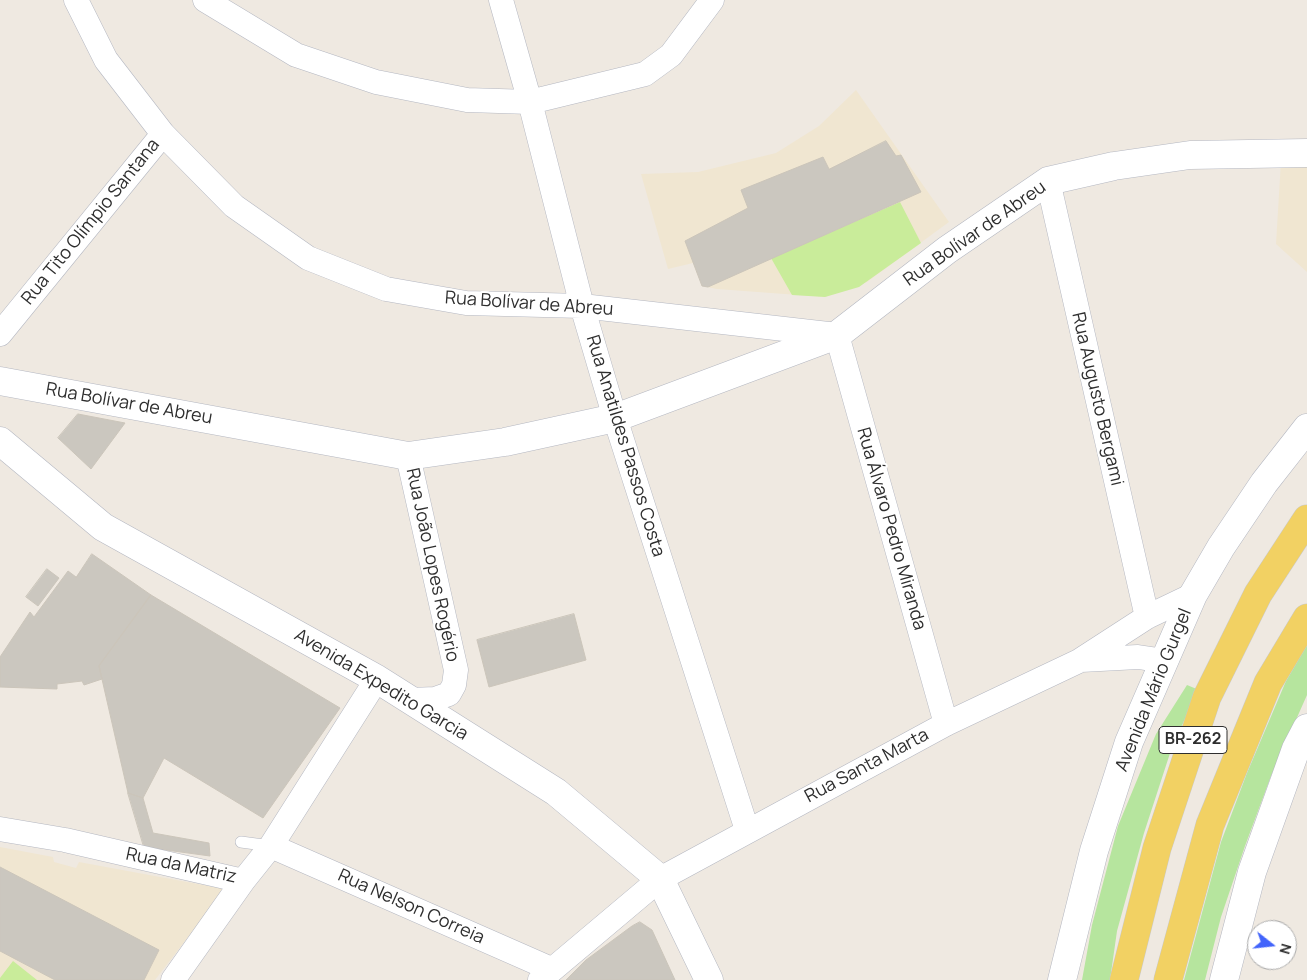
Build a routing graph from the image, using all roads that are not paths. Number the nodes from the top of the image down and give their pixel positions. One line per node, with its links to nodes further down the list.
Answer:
1 (76, 0): 6 (street, Rua Bolívar de Abreu)
2 (205, 0): 5 (street)
3 (501, 0): 5 (street, Rua Anatildes Passos Costa)
4 (712, 0): 5 (street)
5 (530, 102): 9 (street, Rua Anatildes Passos Costa)
6 (163, 134): 9 (street, Rua Bolívar de Abreu); 10 (street, Rua Tito Olímpio Santana)
7 (1307, 153): 8 (main road, Rua Bolívar de Abreu)
8 (1048, 181): 11 (main road, Rua Bolívar de Abreu); 19 (street, Rua Augusto Bergami)
9 (582, 306): 11 (street, Rua Bolívar de Abreu); 13 (street, Rua Anatildes Passos Costa)
10 (0, 334)
11 (837, 335): 13 (main road, Rua Bolívar de Abreu); 25 (street, Rua Álvaro Pedro Miranda)
12 (0, 381): 16 (main road, Rua Bolívar de Abreu)
13 (615, 418): 16 (main road, Rua Bolívar de Abreu); 28 (street, Rua Anatildes Passos Costa)
14 (1307, 428): 18 (main road, Avenida Mário Gurgel / BR-262)
15 (0, 442): 23 (main road, Avenida Expedito Garcia)
16 (408, 456): 24 (street, Rua João Lopes Rogério)
17 (1307, 518): 37 (main road, BR-262)
18 (1193, 595): 19 (street, Rua Santa Marta); 22 (main road, Avenida Mário Gurgel / BR-262)
19 (1147, 617): 21 (street, Rua Santa Marta)
20 (1307, 618): 38 (main road, BR-262)
21 (1080, 660): 22 (street, Rua Santa Marta); 25 (street, Rua Santa Marta)
22 (1165, 661): 36 (main road, Avenida Mário Gurgel / BR-262)
23 (377, 679): 24 (main road, Avenida Expedito Garcia); 30 (street, Rua da Matriz)
24 (411, 700): 31 (main road, Avenida Expedito Garcia)
25 (946, 724): 28 (street, Rua Santa Marta)
26 (1307, 728): 39 (main road)
27 (0, 829): 32 (street, Rua da Matriz)
28 (747, 830): 31 (street, Rua Santa Marta)
29 (240, 842): 30 (lane)
30 (271, 846): 32 (street, Rua da Matriz); 33 (street, Rua Nelson Correia)
31 (660, 879): 33 (street, Rua Santa Marta); 35 (main road, Avenida Expedito Garcia)
32 (243, 880): 34 (street)
33 (546, 975)
34 (173, 980)
35 (709, 980)
36 (1062, 980)
37 (1124, 980)
38 (1168, 980)
39 (1224, 980)

